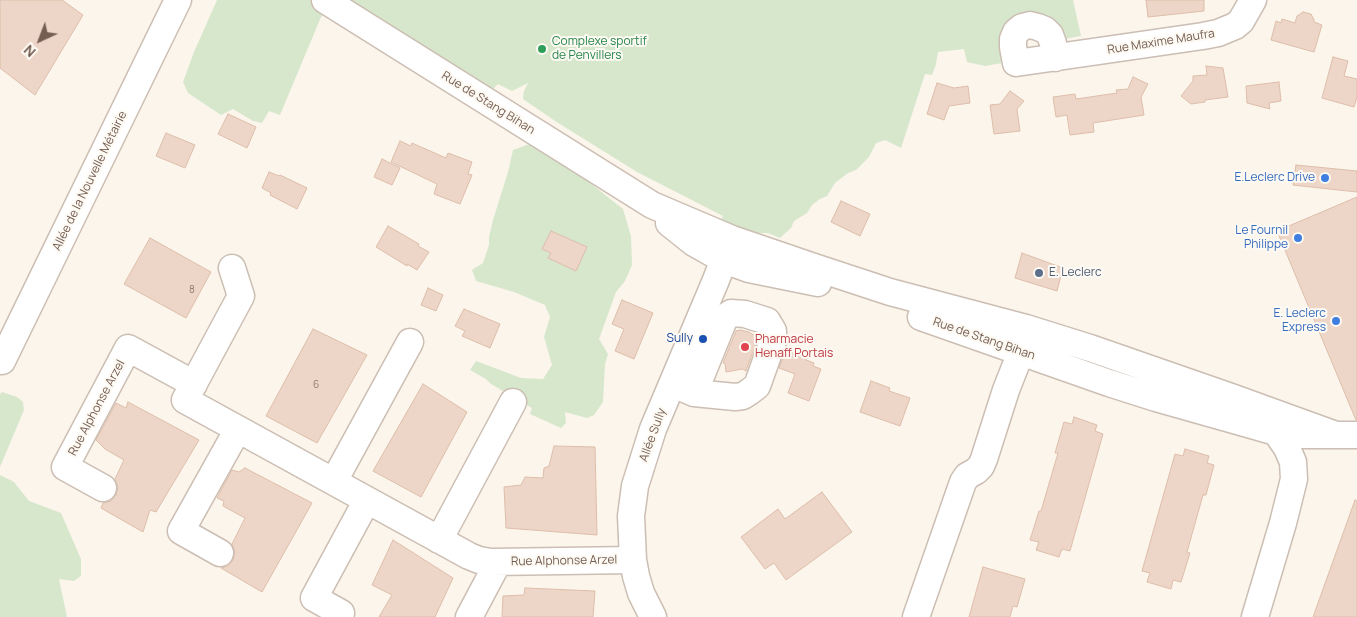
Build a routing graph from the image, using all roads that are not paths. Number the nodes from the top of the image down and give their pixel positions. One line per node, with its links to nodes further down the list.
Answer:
1 (178, 0): 11 (street, Allée de la Nouvelle Métairie)
2 (325, 0): 5 (street, Rue de Stang Bihan)
3 (1253, 0): 4 (street, Rue Maxime Maufra)
4 (1055, 58)
5 (728, 249): 7 (street, Rue de Stang Bihan); 9 (street, Rue de Stang Bihan); 23 (street, Allée Sully)
6 (232, 268): 13 (street, Rue Alphonse Arzel)
7 (938, 323): 9 (street); 10 (street, Rue de Stang Bihan)
8 (410, 342): 18 (street)
9 (1090, 348): 12 (street); 17 (street, Rue de Stang Bihan)
10 (1021, 352): 12 (street, Rue de Stang Bihan); 28 (street)
11 (0, 360)
12 (1109, 383): 16 (street, Rue de Stang Bihan)
13 (194, 384): 15 (street, Rue Alphonse Arzel); 19 (street, Rue Alphonse Arzel)
14 (513, 402): 21 (street)
15 (238, 429): 18 (street, Rue Alphonse Arzel); 22 (street)
16 (1276, 432): 17 (street, Rue de Stang Bihan); 29 (street)
17 (1345, 435)
18 (334, 482): 20 (street, Rue Alphonse Arzel)
19 (103, 488)
20 (367, 500): 21 (street, Rue Alphonse Arzel); 25 (street)
21 (439, 540): 24 (street, Rue Alphonse Arzel)
22 (220, 553)
23 (633, 560): 24 (street, Rue Alphonse Arzel); 27 (street, Allée Sully)
24 (496, 562): 26 (street, Rue Alphonse Arzel)
25 (341, 613)
26 (469, 617)
27 (653, 617)
28 (916, 617)
29 (1255, 617)

